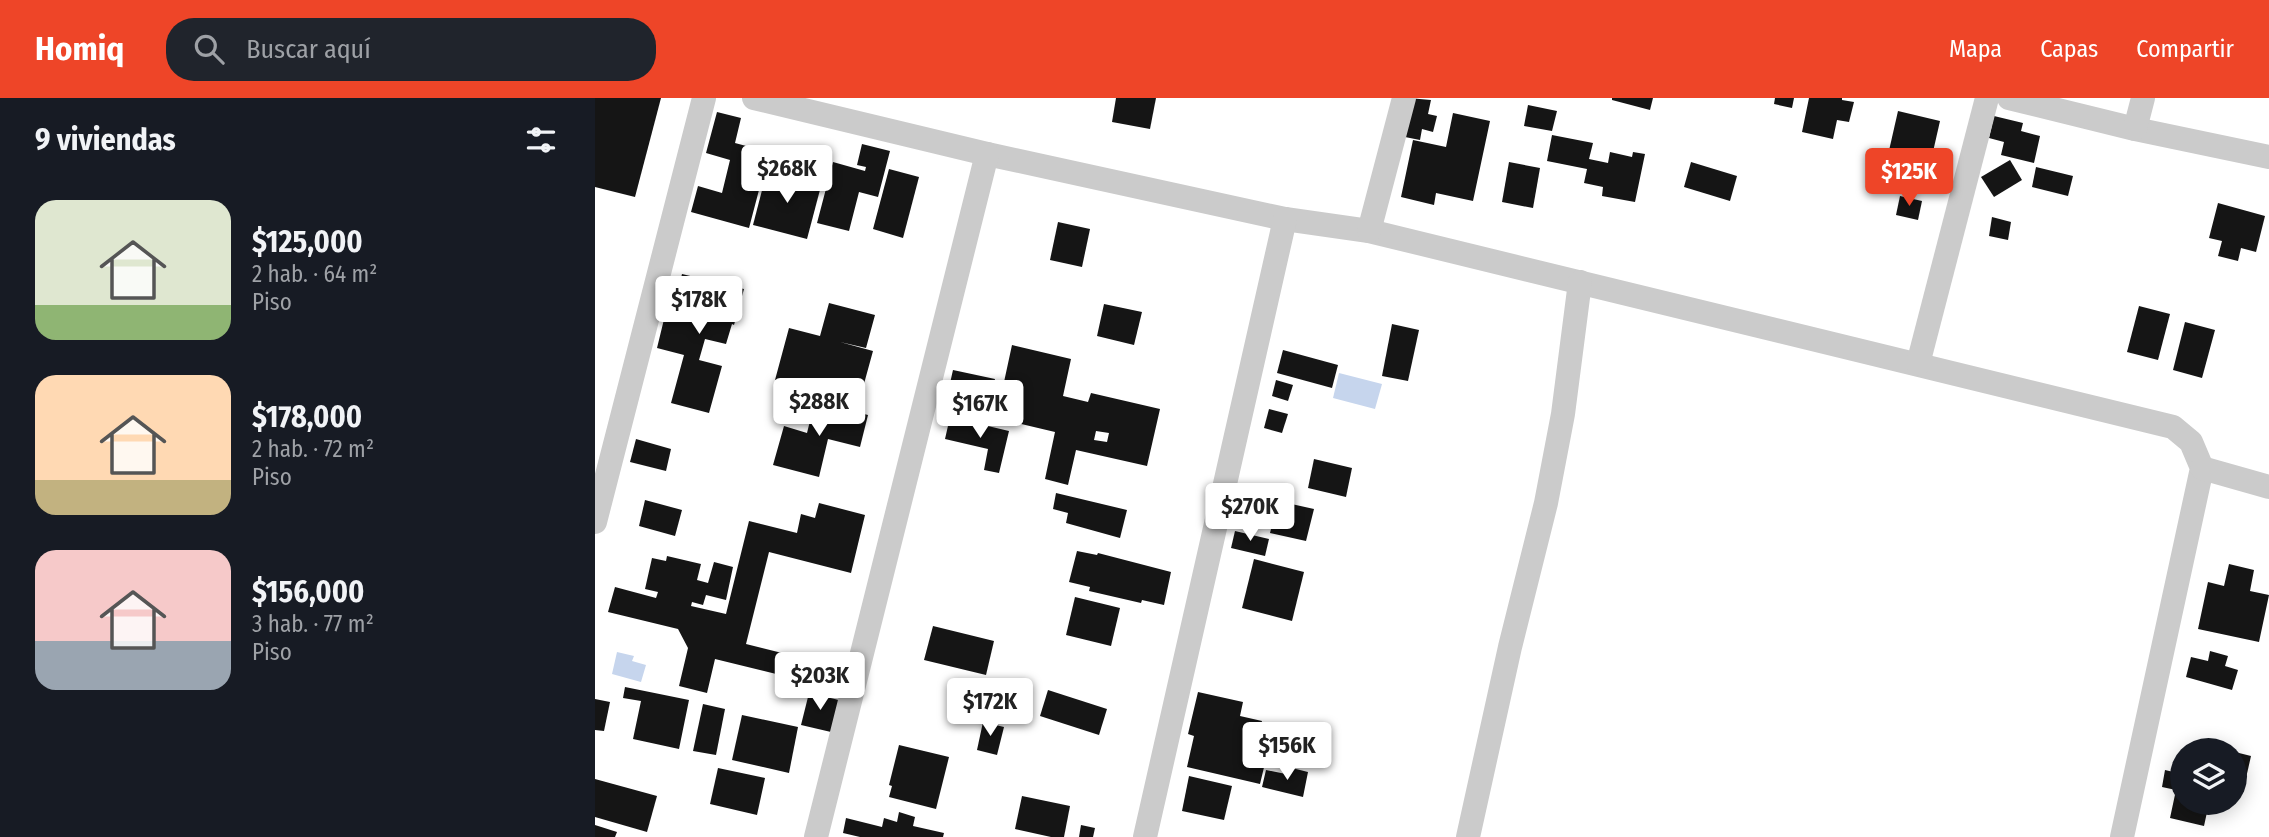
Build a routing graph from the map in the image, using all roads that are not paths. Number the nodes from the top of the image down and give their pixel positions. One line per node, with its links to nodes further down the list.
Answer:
1 (704, 98): 16 (street)
2 (754, 98): 8 (street)
3 (1404, 98): 11 (street)
4 (1987, 98): 13 (street)
5 (2009, 98): 7 (street)
6 (2143, 98): 7 (street)
7 (2135, 129): 9 (street)
8 (986, 154): 10 (street); 17 (street)
9 (2269, 157)
10 (1285, 219): 11 (street); 18 (street)
11 (1369, 231): 12 (street)
12 (1580, 282): 13 (street); 19 (street)
13 (1918, 364): 14 (street)
14 (2202, 468): 15 (street); 20 (street)
15 (2269, 486)
16 (595, 522)
17 (816, 837)
18 (1145, 837)
19 (1468, 837)
20 (2122, 837)

